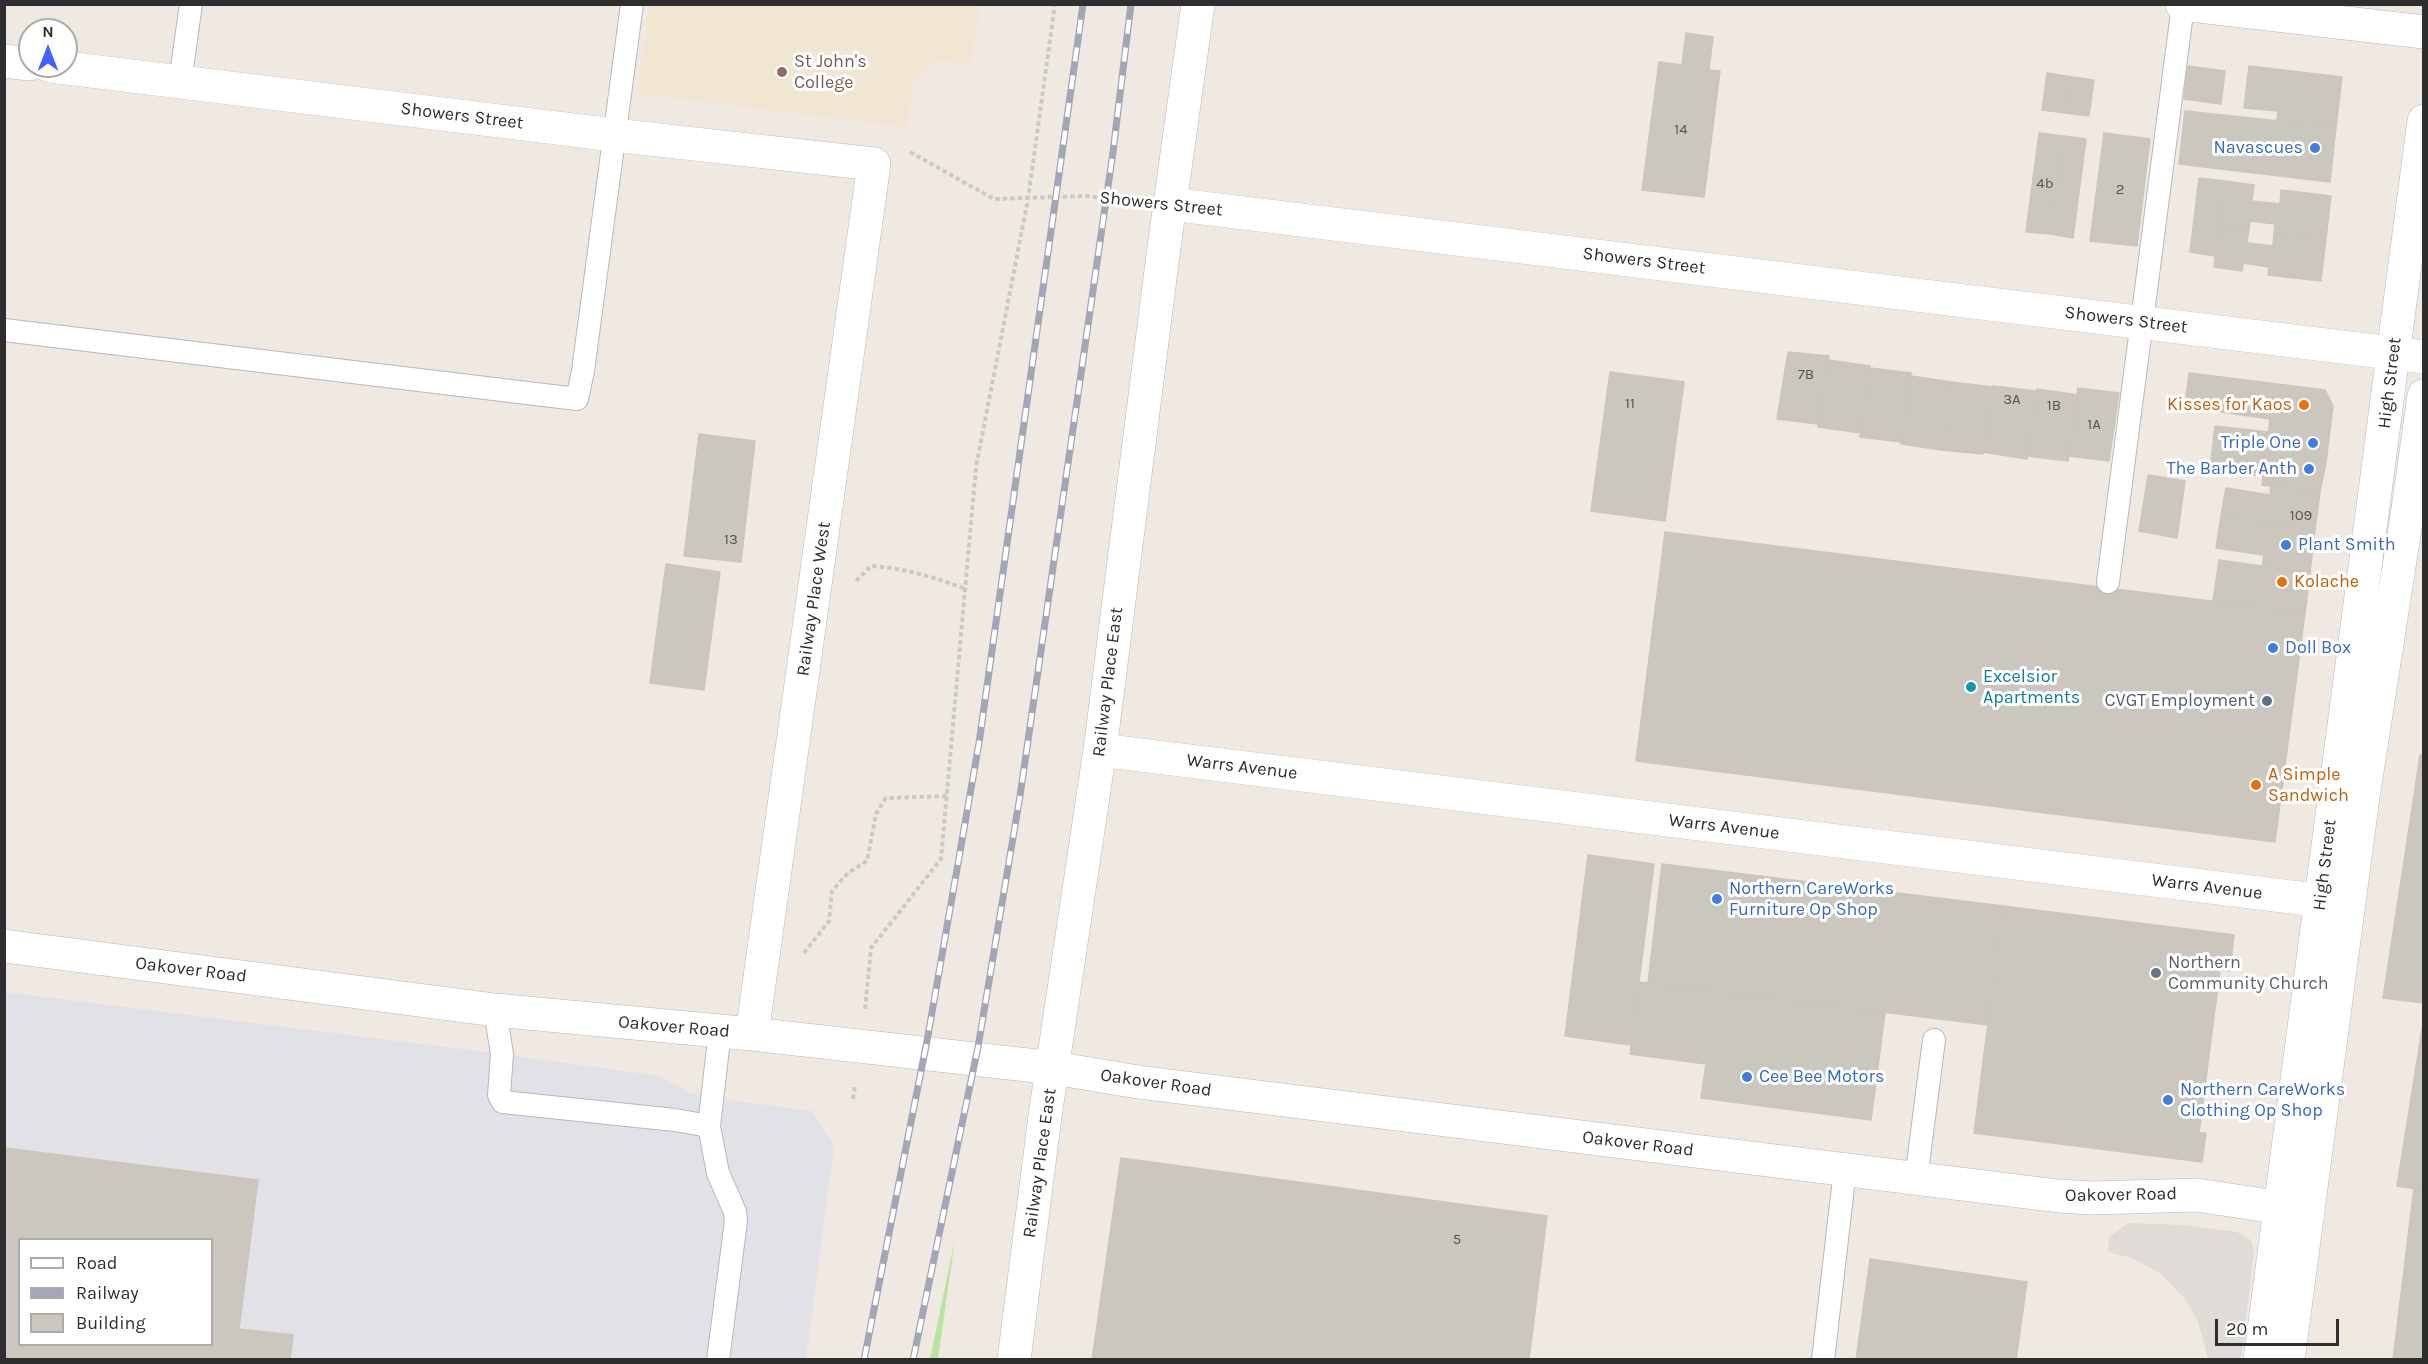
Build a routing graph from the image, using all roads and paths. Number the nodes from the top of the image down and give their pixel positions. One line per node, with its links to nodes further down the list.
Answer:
1 (191, 4): 8 (lane)
2 (632, 4): 10 (lane)
3 (1055, 4): 14 (path)
4 (1198, 4): 15 (street, Railway Place East)
5 (2182, 4): 6 (street); 16 (lane)
6 (2424, 32)
7 (78, 69): 8 (street, Showers Street)
8 (180, 82): 10 (street, Showers Street)
9 (2424, 121): 13 (street, High Street)
10 (615, 135): 12 (street, Showers Street); 17 (lane)
11 (910, 152): 14 (path, Showers Street)
12 (874, 164): 29 (street, Railway Place West)
13 (2420, 170): 18 (street, High Street)
14 (1029, 199): 15 (path, Showers Street); 22 (path)
15 (1170, 204): 16 (street, Showers Street); 23 (street, Railway Place East)
16 (2141, 322): 18 (street, Showers Street); 21 (lane)
17 (4, 330)
18 (2409, 354): 25 (street, High Street)
19 (2424, 396): 25 (street, High Street)
20 (890, 567): 22 (path)
21 (2108, 582)
22 (965, 589): 24 (path)
23 (1100, 750): 25 (street, Warrs Avenue); 32 (street, Railway Place East)
24 (946, 796): 27 (path); 31 (path)
25 (2335, 903): 37 (street, High Street)
26 (4, 946): 28 (street, Oakover Road)
27 (801, 956)
28 (495, 1010): 29 (street, Oakover Road); 34 (lane)
29 (736, 1032): 31 (street, Oakover Road); 34 (lane)
30 (1934, 1041): 36 (lane)
31 (860, 1046): 32 (street, Oakover Road); 33 (path)
32 (1054, 1068): 35 (street, Oakover Road); 39 (street, Railway Place East)
33 (853, 1099)
34 (709, 1126): 38 (lane)
35 (1845, 1170): 36 (street, Oakover Road); 40 (lane)
36 (1916, 1179): 37 (street, Oakover Road)
37 (2293, 1210): 41 (street, High Street); 42 (street, High Street)
38 (718, 1359)
39 (1014, 1359)
40 (1823, 1359)
41 (2260, 1359)
42 (2288, 1359)

